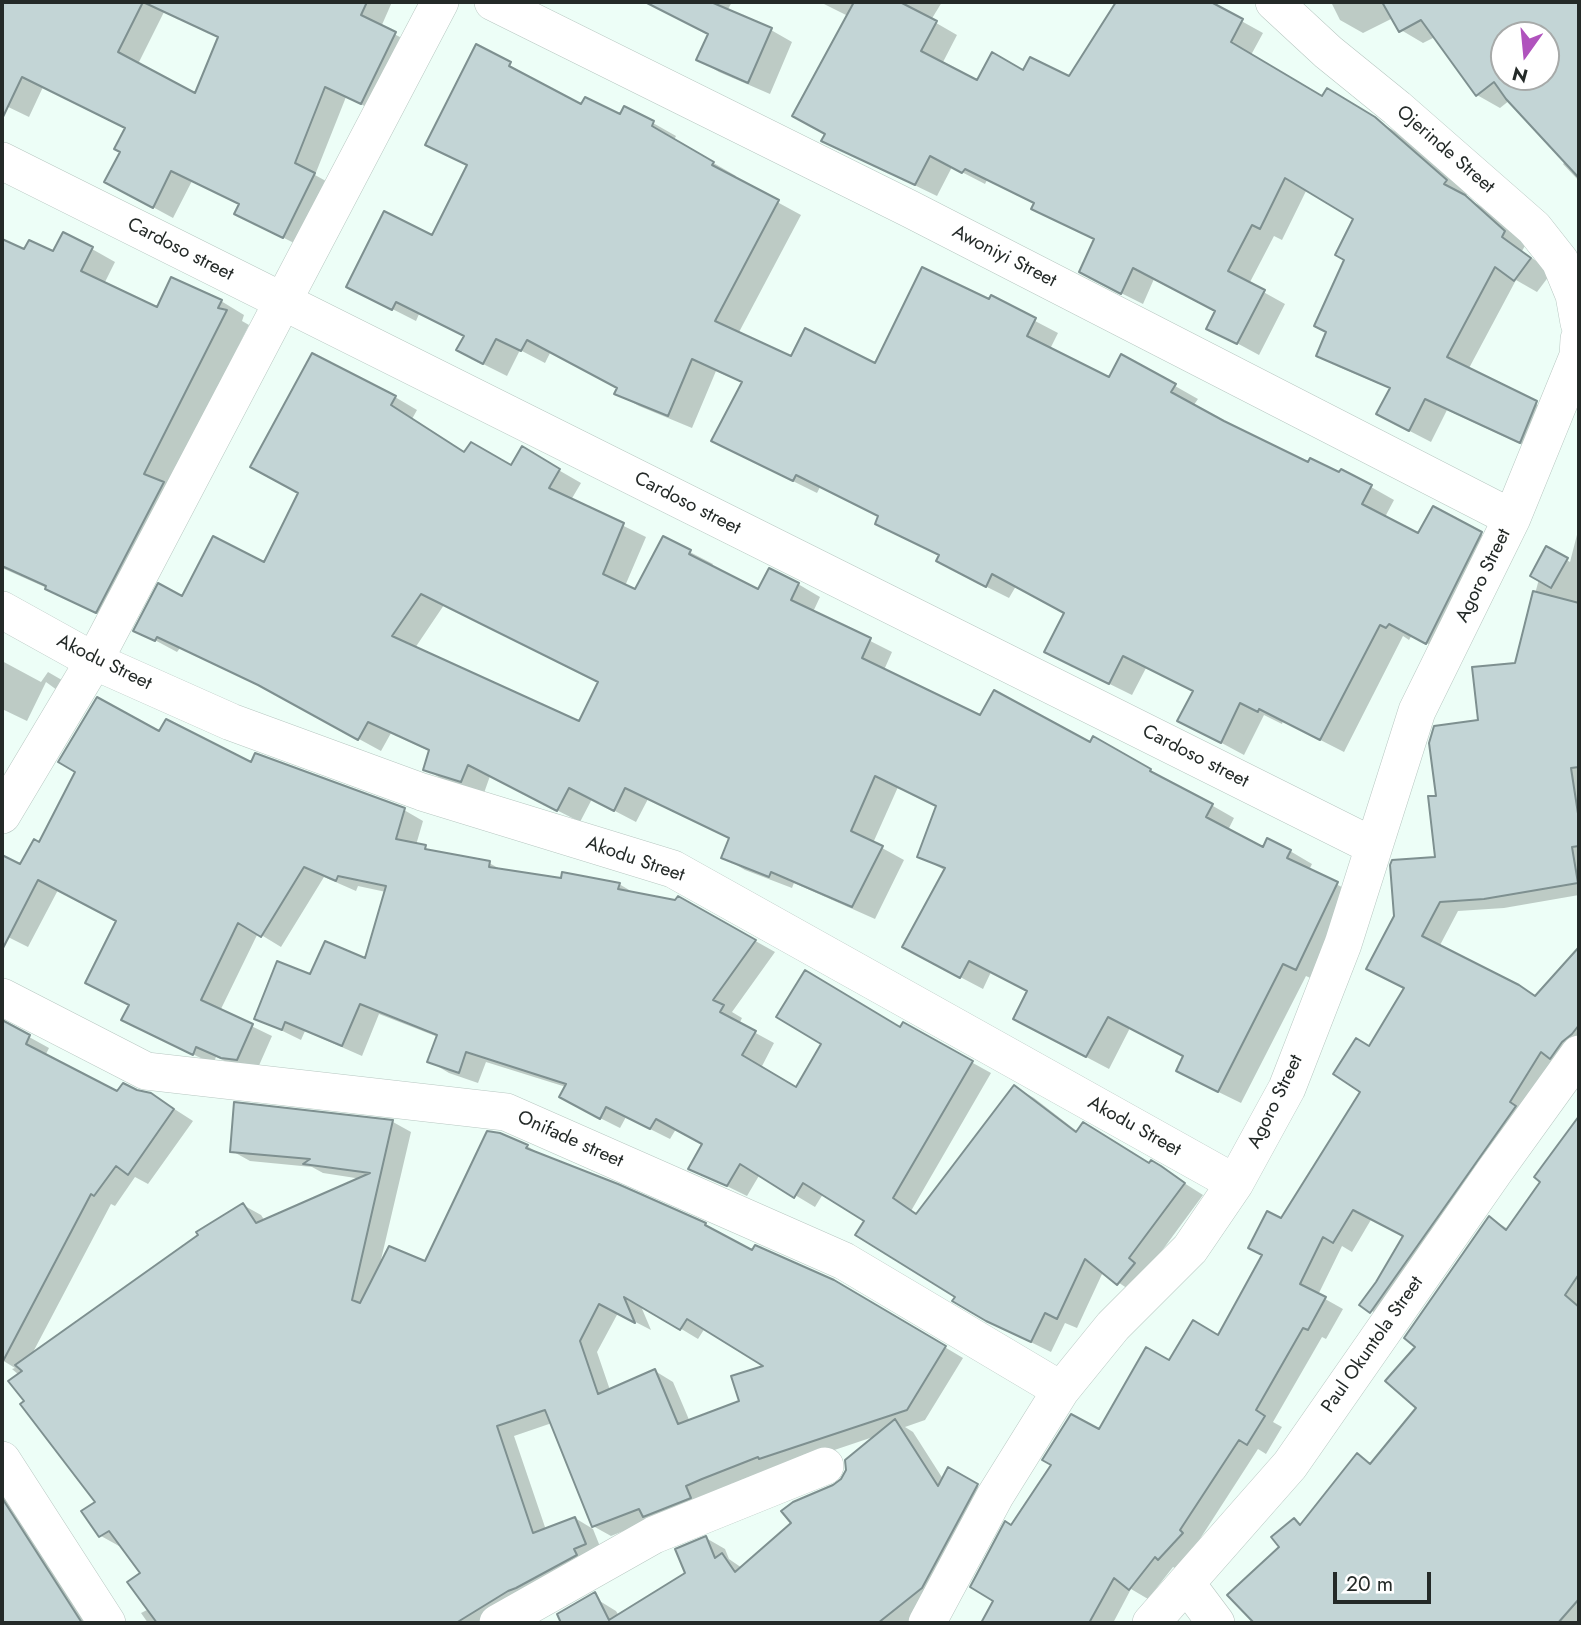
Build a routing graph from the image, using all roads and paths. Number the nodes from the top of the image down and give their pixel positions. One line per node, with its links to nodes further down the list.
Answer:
1 (440, 2): 5 (street)
2 (493, 2): 8 (street, Awoniyi Street)
3 (1274, 2): 6 (street, Ojerinde Street)
4 (2, 161): 5 (street, Cardoso street)
5 (283, 302): 10 (street); 12 (street, Cardoso street)
6 (1579, 323)
7 (1579, 339): 8 (street)
8 (1513, 518): 12 (street, Agoro Street)
9 (2, 610): 10 (street, Akodu Street)
10 (94, 661): 11 (street); 15 (street, Akodu Street)
11 (2, 815)
12 (1373, 846): 15 (street, Agoro Street)
13 (2, 997): 16 (street, Onifade street)
14 (1579, 1054): 19 (street, Paul Okuntola Street)
15 (1235, 1184): 16 (street, Agoro Street)
16 (1061, 1390): 22 (street, Agoro Street)
17 (2, 1460): 20 (street)
18 (825, 1466): 21 (street)
19 (1186, 1583): 23 (street, Paul Okuntola Street); 24 (street)
20 (107, 1623)
21 (498, 1623)
22 (927, 1623)
23 (1151, 1623)
24 (1216, 1623)

